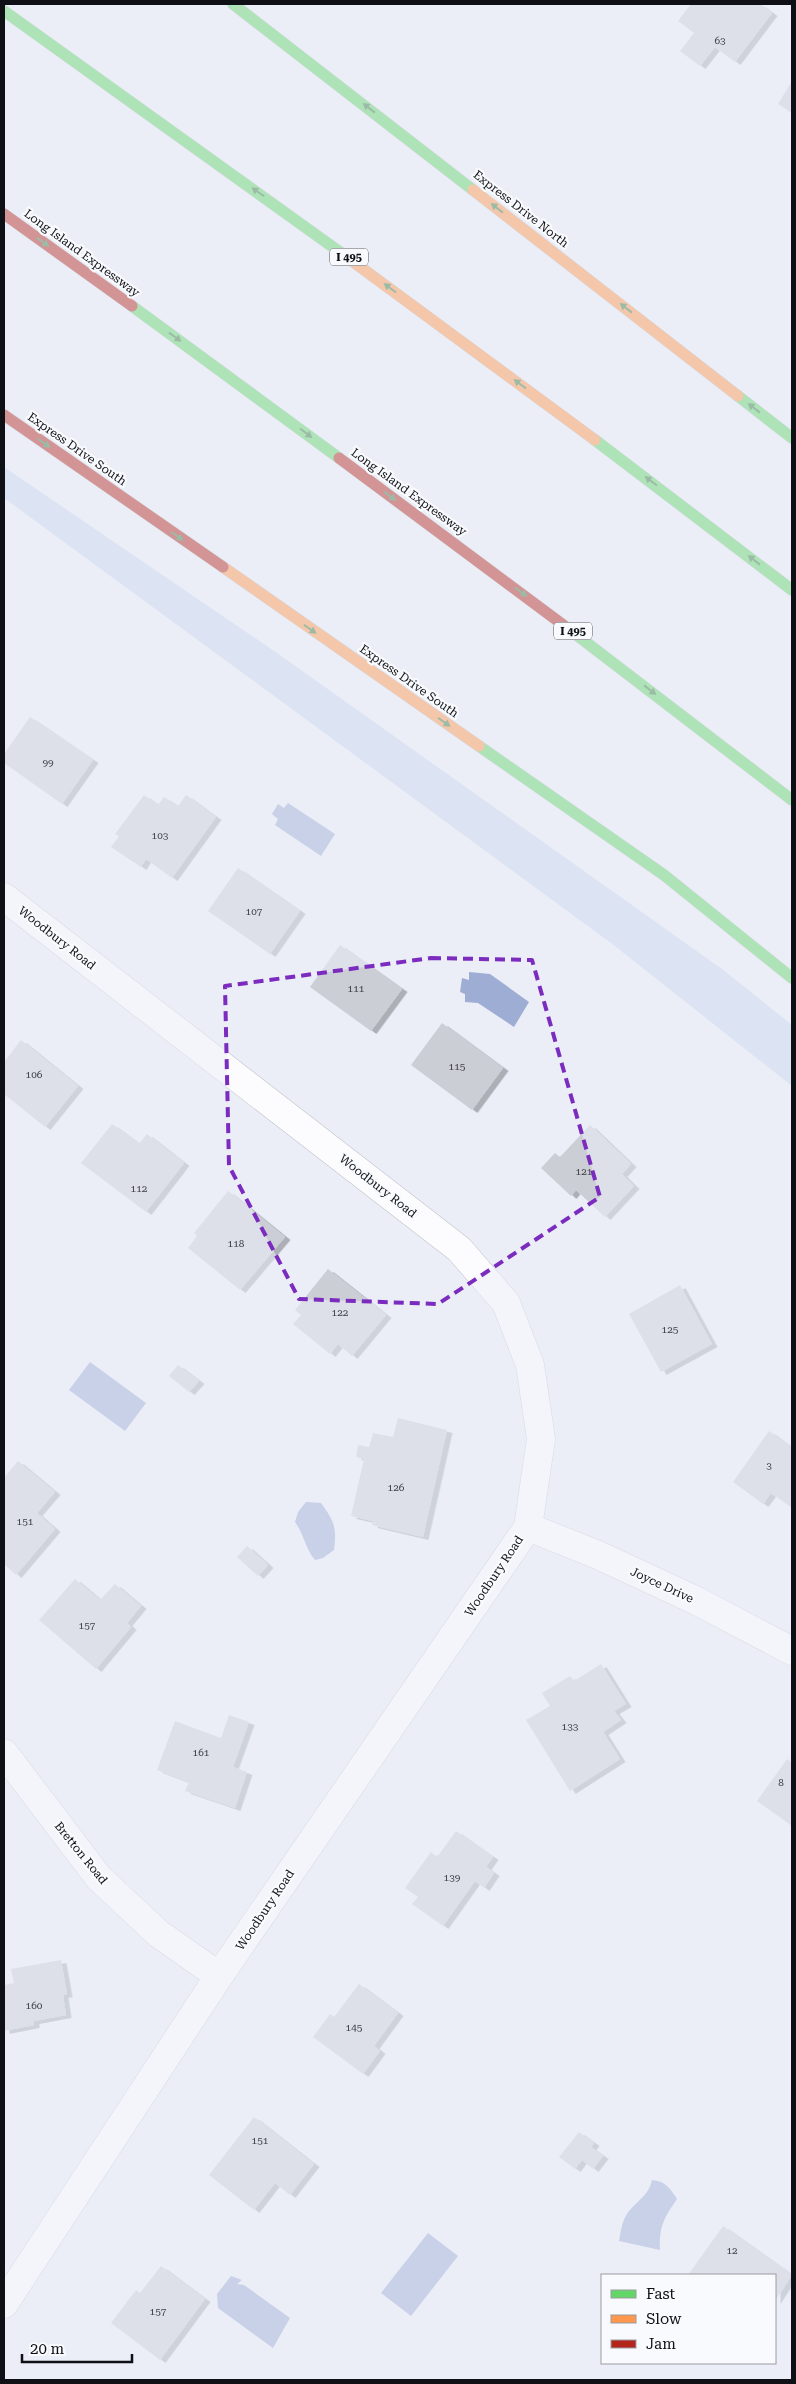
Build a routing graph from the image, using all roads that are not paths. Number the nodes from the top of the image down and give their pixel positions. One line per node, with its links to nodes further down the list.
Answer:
1 (233, 4): 5 (main road, Express Drive North, one-way to 1)
2 (4, 10): 6 (main road, I 495, one-way to 2)
3 (4, 214): 7 (main road, Long Island Expressway / I 495, one-way to 7)
4 (4, 415): 9 (main road, Express Drive South, one-way to 9)
5 (792, 438)
6 (792, 590)
7 (792, 800)
8 (4, 897): 10 (street, Woodbury Road)
9 (792, 978)
10 (528, 1527): 11 (street, Joyce Drive); 13 (street, Woodbury Road)
11 (792, 1651)
12 (4, 1753): 13 (street, Bretton Road)
13 (219, 1976): 14 (street, Woodbury Road)
14 (4, 2304)

